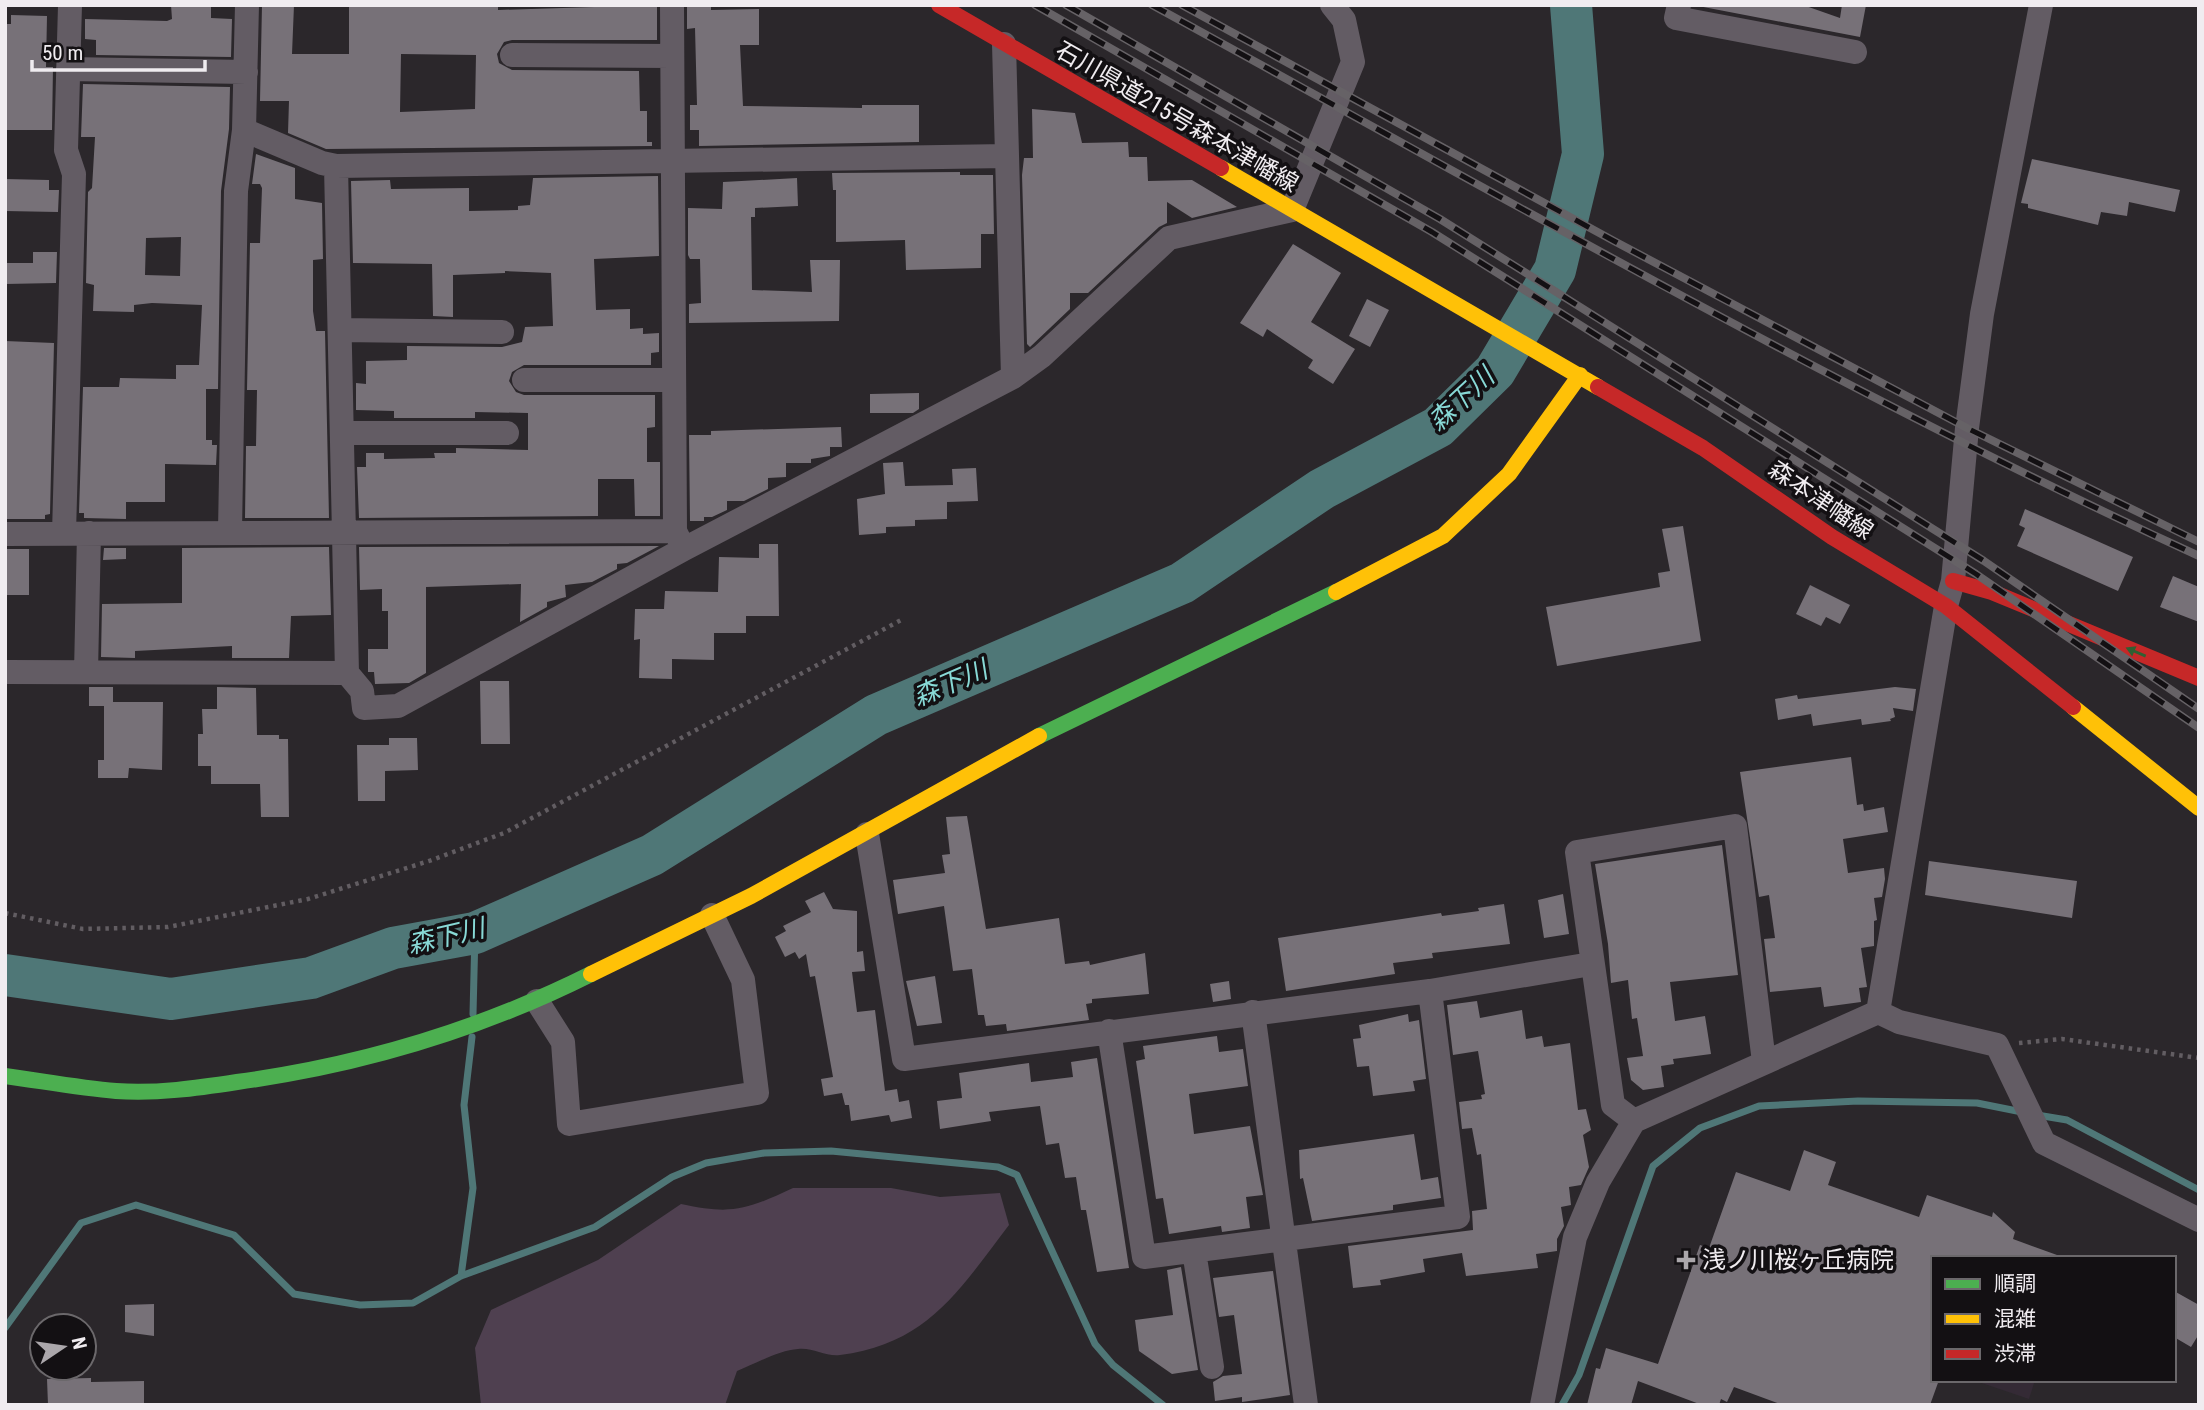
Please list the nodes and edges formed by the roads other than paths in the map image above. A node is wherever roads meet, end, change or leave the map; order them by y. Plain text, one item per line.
1 (70, 5) edge
2 (247, 5) edge
3 (672, 5) edge
4 (939, 5) edge
5 (1332, 5) edge
6 (1679, 5) edge
7 (2041, 5) edge
8 (1004, 44) junction
9 (1855, 52) dead end
10 (512, 55) dead end
11 (672, 56) junction
12 (68, 69) junction
13 (246, 72) junction
14 (244, 130) junction
15 (1007, 156) junction
16 (672, 162) junction
17 (336, 166) junction
18 (1292, 210) junction
19 (1393, 267) joint
20 (340, 330) junction
21 (502, 332) dead end
22 (1580, 375) junction
23 (1013, 377) junction
24 (524, 380) dead end
25 (674, 380) junction
26 (342, 433) junction
27 (506, 433) dead end
28 (230, 531) junction
29 (64, 533) junction
30 (89, 533) junction
31 (344, 533) junction
32 (5, 534) edge
33 (679, 540) junction
34 (1953, 582) junction
35 (1946, 606) junction
36 (5, 672) edge
37 (86, 672) junction
38 (347, 673) junction
39 (2199, 678) edge
40 (2199, 808) edge
41 (867, 834) junction
42 (712, 915) junction
43 (1591, 964) junction
44 (1430, 991) junction
45 (537, 1002) junction
46 (1253, 1012) junction
47 (1878, 1012) junction
48 (1109, 1031) junction
49 (1764, 1062) junction
50 (5, 1076) edge
51 (1634, 1121) junction
52 (2199, 1220) edge
53 (1284, 1239) junction
54 (1194, 1251) junction
55 (1212, 1367) dead end
56 (1306, 1405) edge
57 (1542, 1405) edge

1 - 12 street
2 - 13 street
3 - 11 street
4 - 8 street, 石川県道215号森本津幡線
5 - 18 street
6 - 9 street
7 - 34 street
8 - 15 street
8 - 18 street, 石川県道215号森本津幡線
10 - 11 street
11 - 16 street
12 - 13 street
12 - 29 street
13 - 14 street
14 - 17 street
14 - 28 street
15 - 16 street
15 - 23 street
16 - 17 street
16 - 25 street
17 - 20 street
18 - 19 street, 石川県道215号森本津幡線
18 - 23 street
19 - 22 street, 森本津幡線
20 - 21 street
20 - 26 street
22 - 35 street, 森本津幡線
22 - 41 street
23 - 33 street
24 - 25 street
25 - 33 street
26 - 27 street
26 - 31 street
28 - 30 street
28 - 31 street
29 - 30 street
29 - 32 street
30 - 37 street
31 - 33 street
31 - 38 street
33 - 38 street
34 - 35 street
39 -> 34 street
35 - 40 street, 森本津幡線
35 - 47 street
36 - 37 street
37 - 38 street
41 - 42 street
41 - 48 street
42 - 45 street
42 - 45 street
43 - 44 street
43 - 49 street
43 - 51 street
44 - 46 street
44 - 53 street
45 - 50 street
46 - 48 street
46 - 53 street
47 - 49 street
47 - 52 street
48 - 54 street
49 - 51 street
51 - 57 street
53 - 54 street
53 - 56 street
54 - 55 street

